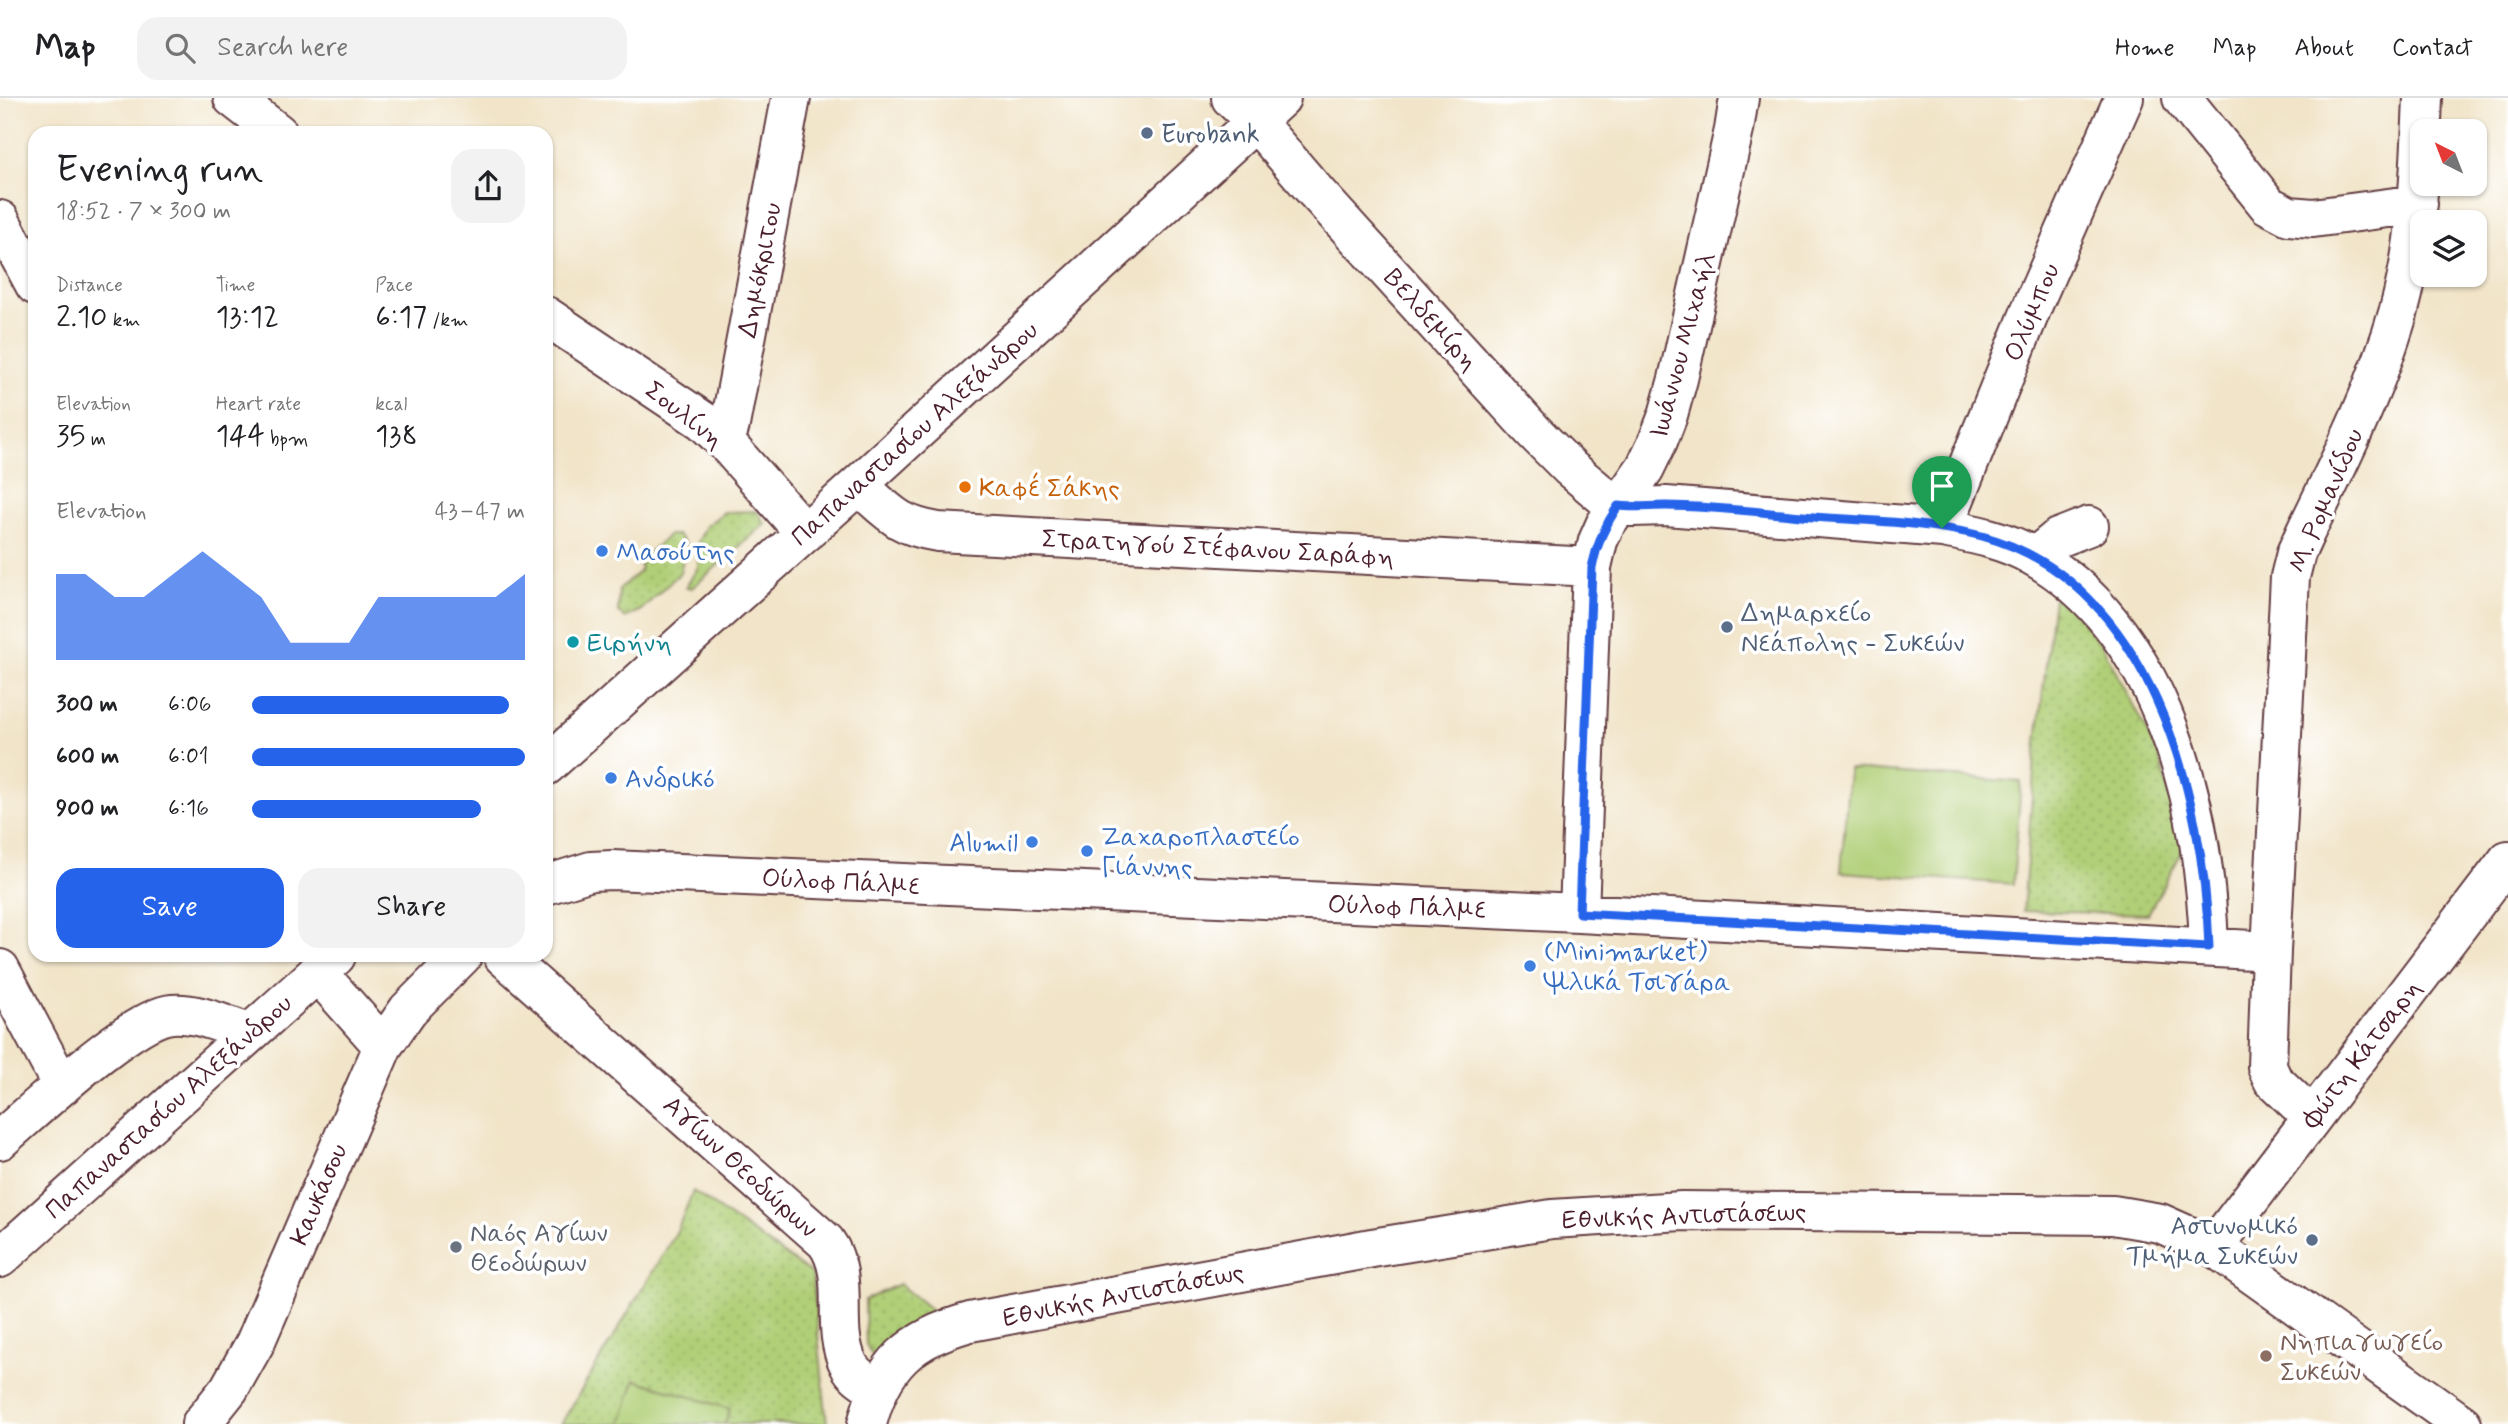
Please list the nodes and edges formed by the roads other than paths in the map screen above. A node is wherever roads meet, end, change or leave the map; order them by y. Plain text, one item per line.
1 (233, 98) edge
2 (791, 98) edge
3 (1739, 98) edge
4 (2124, 98) edge
5 (2182, 98) edge
6 (2423, 98) edge
7 (1256, 106) edge
8 (269, 126) edge
9 (2418, 204) junction
10 (0, 220) edge
11 (28, 272) edge
12 (553, 321) edge
13 (725, 442) junction
14 (858, 485) junction
15 (1618, 506) junction
16 (2089, 526) dead end
17 (1942, 528) junction
18 (805, 533) junction
19 (2035, 557) junction
20 (1592, 567) junction
21 (553, 760) edge
22 (2508, 860) edge
23 (553, 883) edge
24 (1579, 913) junction
25 (2209, 947) junction
26 (2271, 951) junction
27 (456, 962) edge
28 (510, 962) edge
29 (326, 964) edge
30 (0, 969) edge
31 (249, 1033) junction
32 (383, 1046) junction
33 (62, 1086) junction
34 (2312, 1116) junction
35 (0, 1140) edge
36 (2214, 1247) junction
37 (0, 1258) edge
38 (873, 1407) edge
39 (201, 1424) edge
40 (2462, 1424) edge

1 - 8 street
2 - 13 street, Δημόκριτου
3 - 15 street, Ιωάννου Μιχαήλ
4 - 17 street, Ολύμπου
5 - 9 street
6 - 9 street, Μ. Ρομανίδου
7 - 14 street, Παπαναστασίου Αλεξάνδρου
7 - 15 street, Βελδεμίρη
9 - 26 street, Μ. Ρομανίδου
10 - 11 street
12 - 13 street, Σουλίνη
13 - 18 street, Σουλίνη
14 - 18 street, Παπαναστασίου Αλεξάνδρου
14 - 20 street, Στρατηγού Στέφανου Σαράφη
15 - 17 street
15 - 20 street, Ιωάννου Μιχαήλ
16 - 19 street
17 - 19 street
18 - 21 street, Παπαναστασίου Αλεξάνδρου
19 - 25 street
20 - 24 street, Ιωάννου Μιχαήλ
22 - 34 street, Φώτη Κάτσαρη
23 - 24 street, Ούλοφ Πάλμε
24 - 25 street, Ούλοφ Πάλμε
25 - 26 street, Ούλοφ Πάλμε
26 - 34 street, Μ. Ρομανίδου
27 - 32 street
28 - 38 street, Αγίων Θεοδώρων
29 - 31 street, Παπαναστασίου Αλεξάνδρου
29 - 32 street
30 - 33 street
31 - 33 street
31 - 37 street, Παπαναστασίου Αλεξάνδρου
32 - 39 street, Καυκάσου
33 - 35 street
34 - 36 street, Φώτη Κάτσαρη
36 - 38 street, Εθνικής Αντιστάσεως
36 - 40 street, Εθνικής Αντιστάσεως

